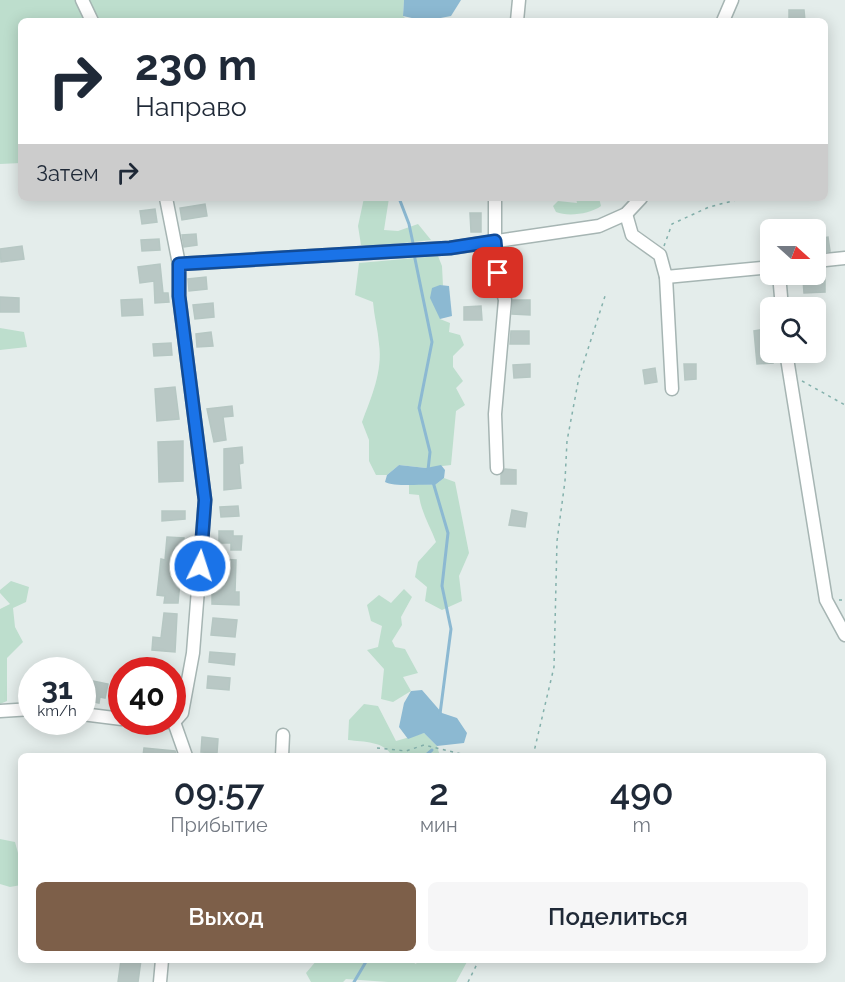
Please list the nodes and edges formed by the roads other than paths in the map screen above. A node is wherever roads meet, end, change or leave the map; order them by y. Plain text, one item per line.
1 (82, 0) edge
2 (519, 0) edge
3 (732, 0) edge
4 (91, 18) edge
5 (517, 18) edge
6 (724, 18) edge
7 (167, 201) edge
8 (495, 201) edge
9 (638, 201) edge
10 (626, 214) junction
11 (495, 241) junction
12 (845, 258) edge
13 (826, 260) edge
14 (179, 264) junction
15 (760, 268) edge
16 (666, 277) junction
17 (788, 363) edge
18 (672, 390) dead end
19 (497, 468) dead end
20 (845, 635) edge
21 (186, 691) edge
22 (18, 710) edge
23 (0, 711) edge
24 (179, 735) edge
25 (283, 735) dead end
26 (185, 753) edge
27 (282, 753) edge
28 (162, 963) edge
29 (160, 982) edge

1 - 4 street
2 - 5 street
3 - 6 street
7 - 14 street
8 - 11 street
9 - 10 street
10 - 11 street
10 - 16 street
11 - 14 street
11 - 19 street
12 - 13 street
14 - 21 street
15 - 16 street
16 - 18 street
17 - 20 street
22 - 23 street
24 - 26 street
25 - 27 street
28 - 29 street

